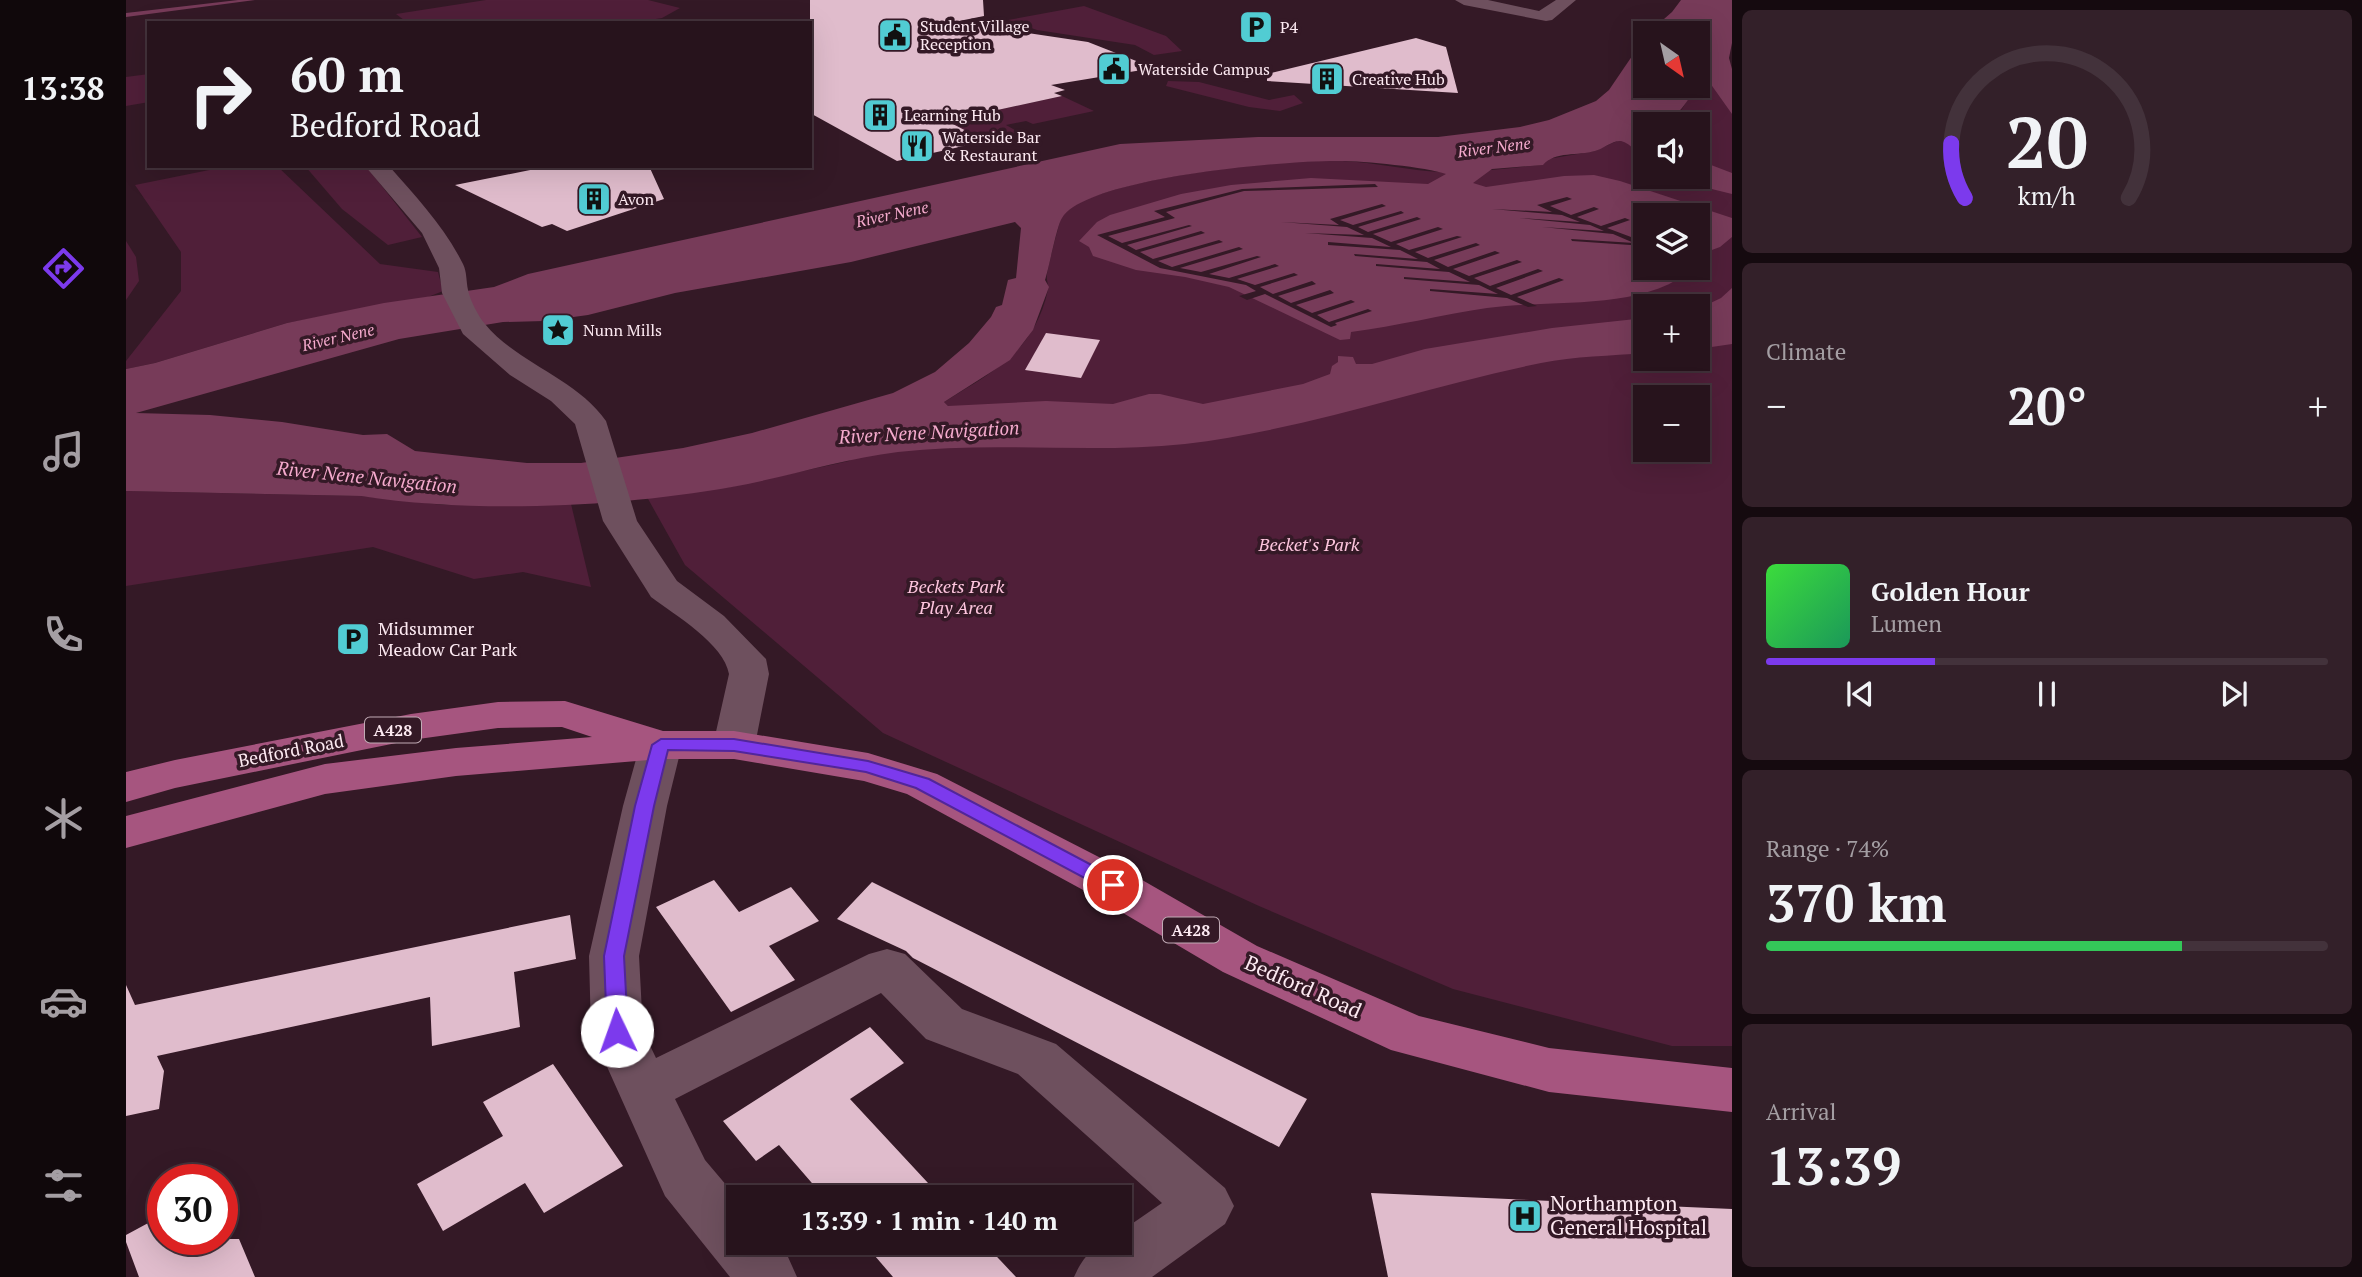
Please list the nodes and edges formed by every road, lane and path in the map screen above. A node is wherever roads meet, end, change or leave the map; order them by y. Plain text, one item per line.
1 (1518, 0) edge
2 (1459, 1) edge
3 (1563, 4) edge
4 (378, 168) edge
5 (661, 745) junction
6 (734, 745) junction
7 (126, 787) edge
8 (126, 832) edge
9 (644, 1089) junction
10 (1732, 1090) edge
11 (767, 1277) edge
12 (1104, 1277) edge

1 - 3 street
2 - 3 street
4 - 6 street
5 - 6 main road, Bedford Road / A428
5 - 7 main road, Bedford Road / A428
5 - 8 main road, Bedford Road / A428
5 - 9 street
6 - 10 main road, Bedford Road / A428
9 - 11 street
9 - 12 street

